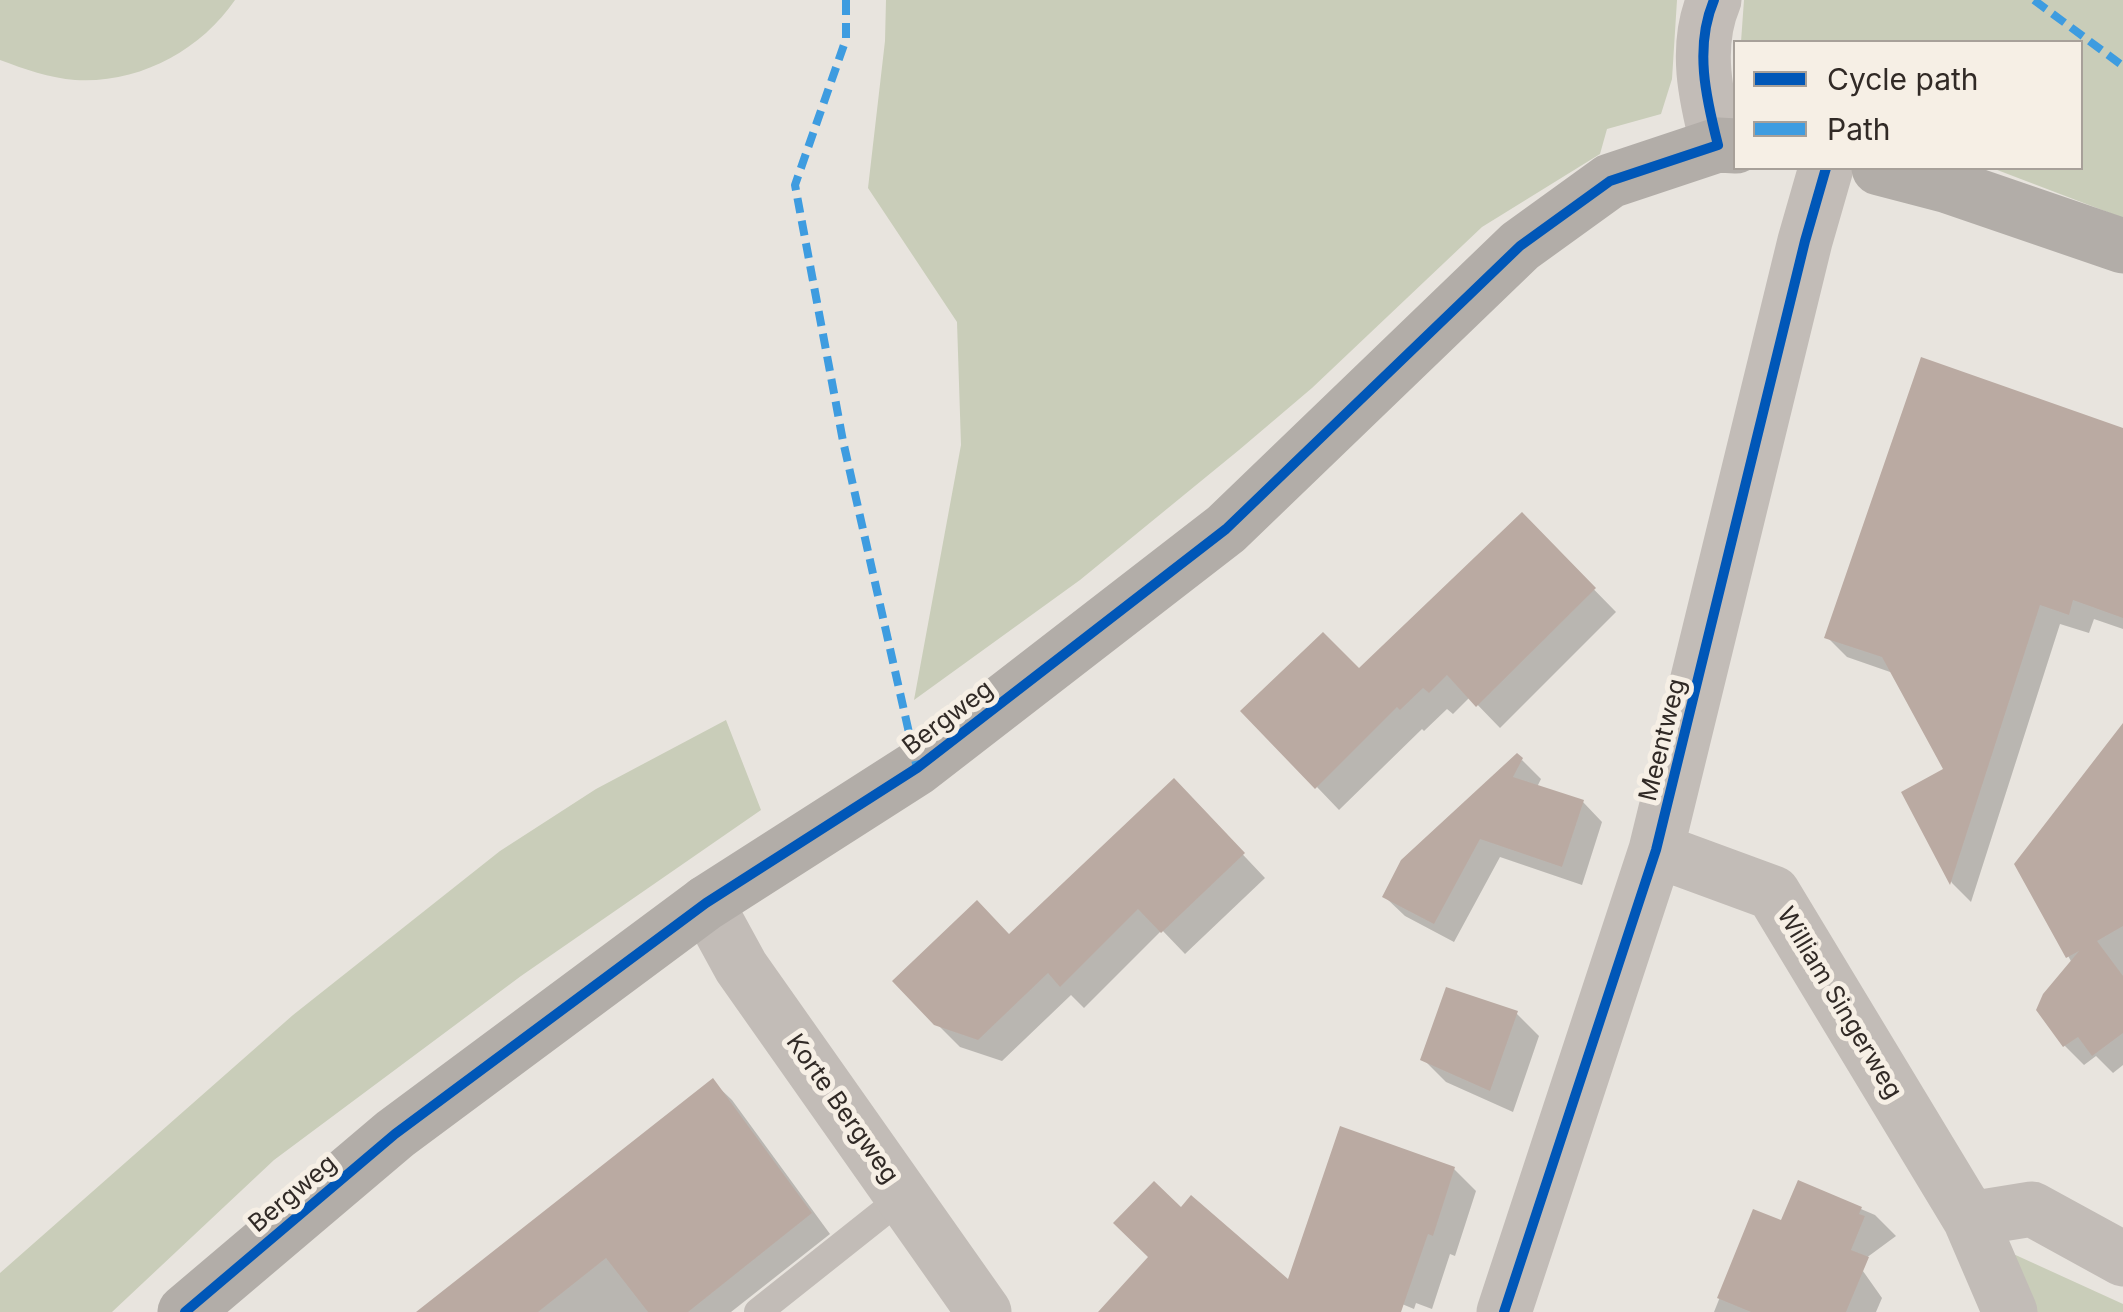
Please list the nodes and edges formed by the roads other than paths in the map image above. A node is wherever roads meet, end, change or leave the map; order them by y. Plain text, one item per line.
1 (1714, 0) edge
2 (1727, 145) edge
3 (1825, 170) edge
4 (1887, 170) edge
5 (2123, 246) edge
6 (1656, 850) junction
7 (706, 904) junction
8 (904, 1196) junction
9 (1970, 1219) junction
10 (2123, 1259) edge
11 (185, 1312) edge
12 (758, 1312) edge
13 (984, 1312) edge
14 (1504, 1312) edge
15 (2010, 1312) edge

1 - 2 street
2 - 7 street, Bergweg
3 - 6 street, Meentweg
4 - 5 street
6 - 9 street, William Singerweg
6 - 14 street, Meentweg
7 - 8 street, Korte Bergweg
7 - 11 street, Bergweg
8 - 12 lane
8 - 13 street, Korte Bergweg
9 - 10 street
9 - 15 street, William Singerweg

